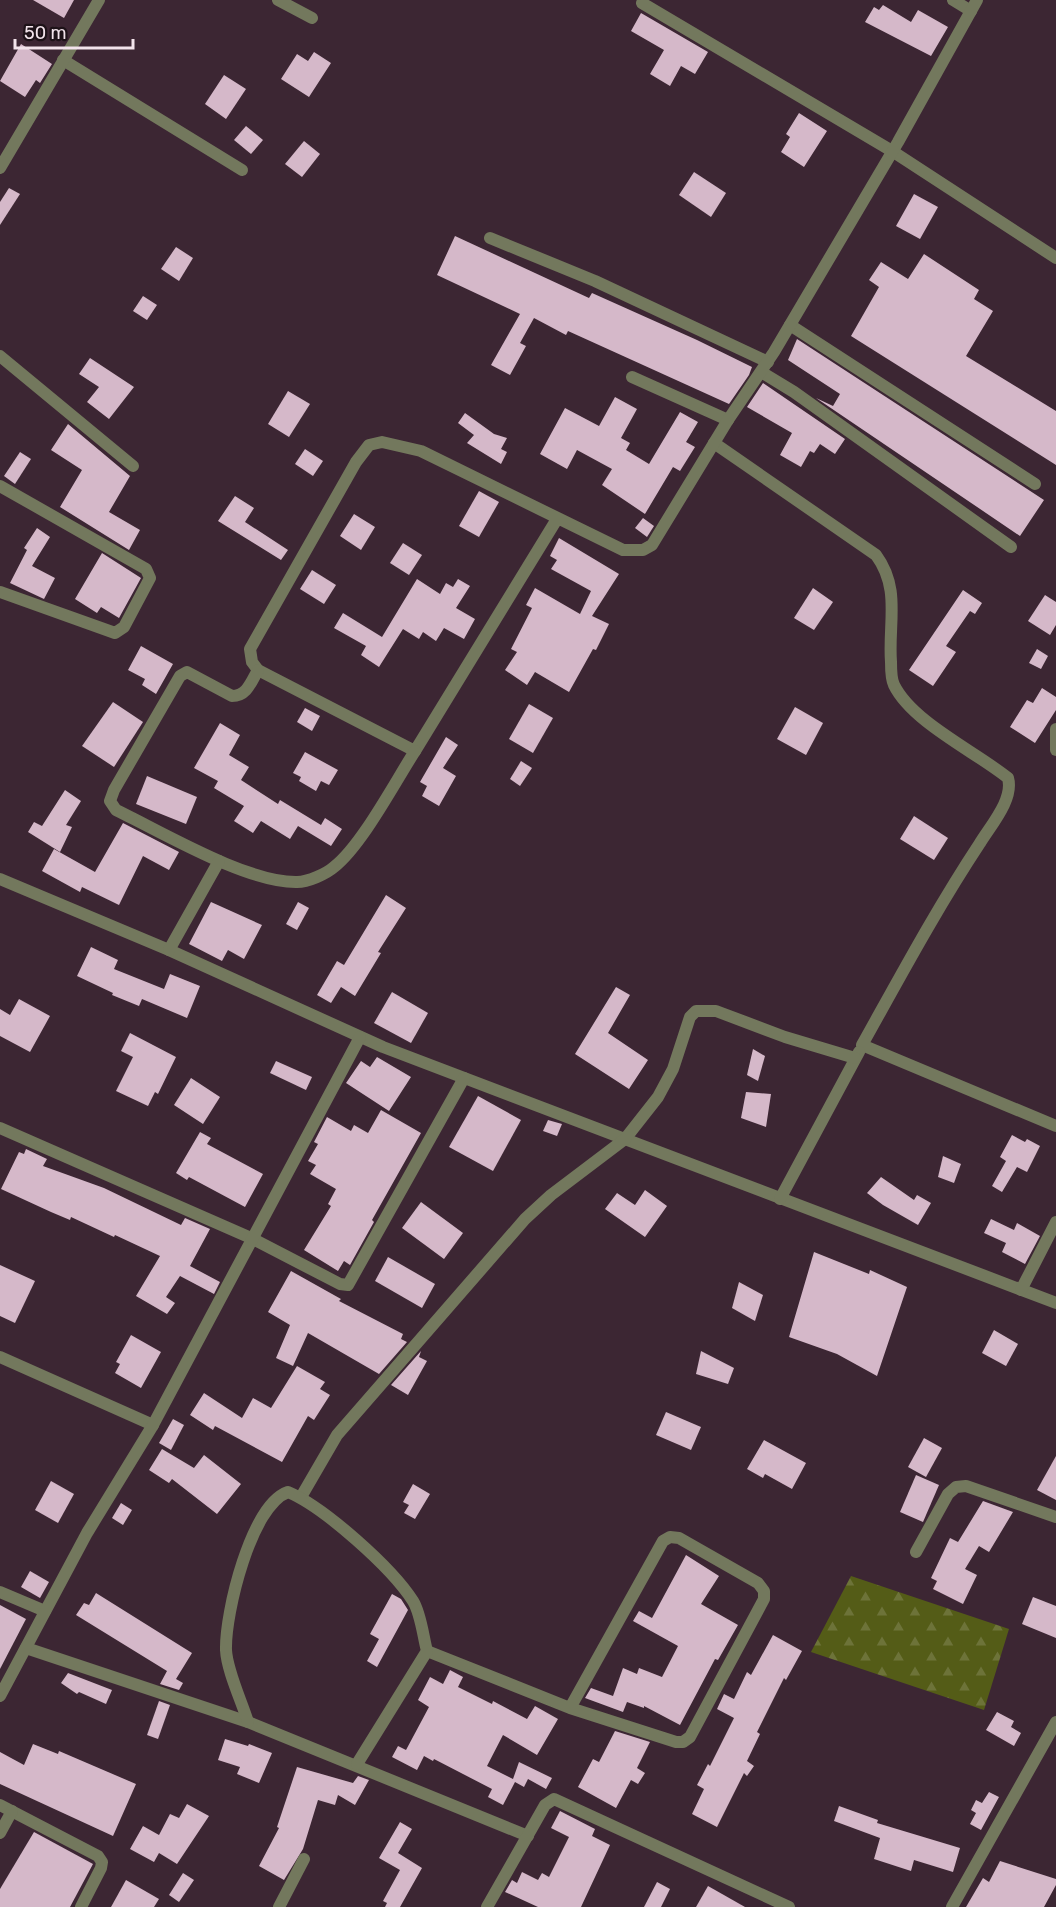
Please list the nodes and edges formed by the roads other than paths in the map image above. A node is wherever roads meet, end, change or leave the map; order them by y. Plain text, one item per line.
1 (99, 0) edge
2 (278, 0) edge
3 (953, 0) edge
4 (642, 3) dead end
5 (974, 5) edge
6 (312, 18) dead end
7 (63, 60) junction
8 (892, 151) junction
9 (0, 168) edge
10 (242, 170) dead end
11 (490, 238) dead end
12 (1056, 258) edge
13 (790, 325) junction
14 (0, 356) edge
15 (764, 367) junction
16 (632, 377) dead end
17 (728, 420) junction
18 (714, 443) junction
19 (133, 466) dead end
20 (1035, 484) dead end
21 (0, 486) edge
22 (557, 519) junction
23 (1011, 548) dead end
24 (0, 592) edge
25 (258, 670) junction
26 (1056, 729) edge
27 (1056, 750) edge
28 (416, 751) junction
29 (219, 861) junction
30 (0, 879) edge
31 (169, 950) junction
32 (360, 1037) junction
33 (862, 1045) junction
34 (855, 1058) junction
35 (464, 1078) junction
36 (1056, 1126) edge
37 (0, 1128) edge
38 (625, 1139) junction
39 (780, 1199) junction
40 (1056, 1222) edge
41 (251, 1238) junction
42 (1021, 1290) junction
43 (1056, 1303) edge
44 (0, 1357) edge
45 (153, 1425) junction
46 (301, 1497) junction
47 (1056, 1517) edge
48 (916, 1552) dead end
49 (0, 1592) edge
50 (45, 1611) junction
51 (26, 1648) junction
52 (426, 1651) junction
53 (0, 1696) edge
54 (570, 1708) junction
55 (248, 1722) junction
56 (1056, 1722) edge
57 (357, 1764) junction
58 (0, 1804) edge
59 (12, 1811) junction
60 (0, 1833) edge
61 (528, 1836) junction
62 (304, 1859) dead end
63 (81, 1907) edge
64 (279, 1907) edge
65 (487, 1907) edge
66 (789, 1907) edge
67 (952, 1907) edge

1 - 7 street
2 - 6 street
3 - 5 street
4 - 8 street
5 - 8 street
7 - 9 street
7 - 10 street
8 - 12 street
8 - 13 street
11 - 15 street
13 - 15 street
13 - 20 street
14 - 19 street
15 - 17 street
15 - 23 street
16 - 17 street
17 - 18 street
18 - 22 street
18 - 33 street
21 - 24 street
22 - 25 street
22 - 28 street
25 - 28 street
25 - 29 street
26 - 27 street
28 - 29 street
29 - 31 street
30 - 31 street
31 - 32 street
32 - 35 street
32 - 41 street
33 - 34 street
33 - 36 street
34 - 38 street
34 - 39 street
35 - 38 street
35 - 41 street
37 - 41 street
38 - 39 street
38 - 46 street
39 - 42 street
40 - 42 street
41 - 45 street
42 - 43 street
44 - 45 street
45 - 50 street
46 - 52 street
46 - 55 street
47 - 48 street
49 - 50 street
50 - 51 street
51 - 53 street
51 - 55 street
52 - 54 street
52 - 57 street
54 - 54 street
55 - 57 street
56 - 67 street
57 - 61 street
58 - 59 street
59 - 60 street
59 - 63 street
61 - 65 street
61 - 66 street
62 - 64 street

